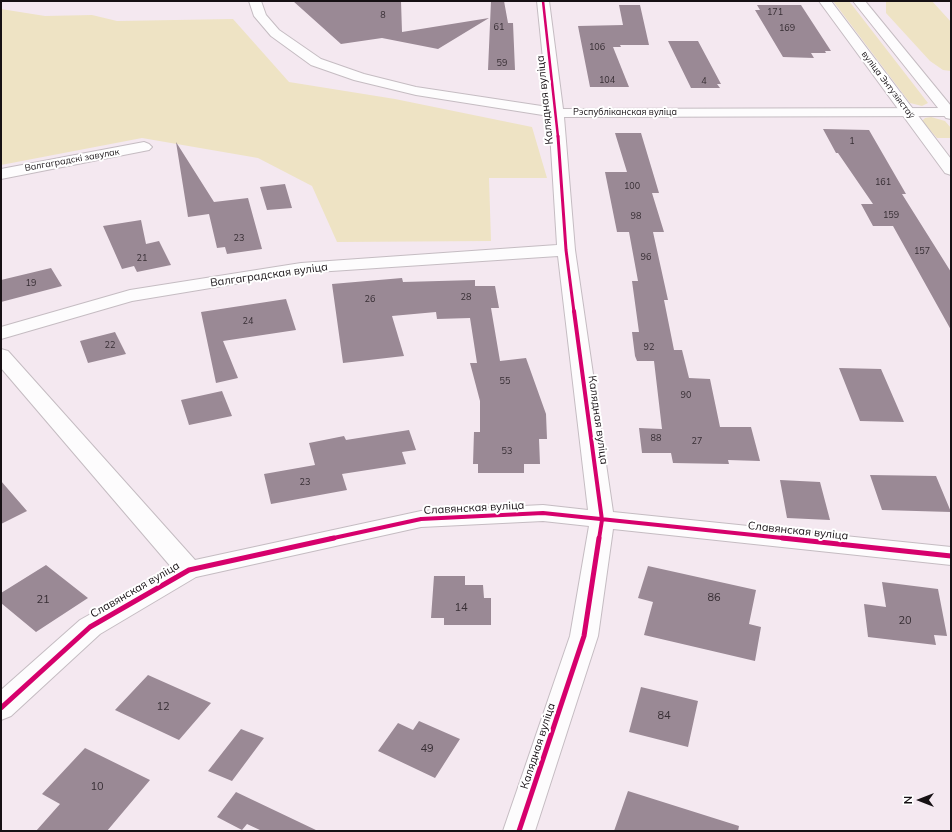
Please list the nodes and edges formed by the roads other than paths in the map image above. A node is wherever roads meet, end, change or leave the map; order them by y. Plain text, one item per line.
1 (255, 1) edge
2 (543, 1) edge
3 (825, 1) edge
4 (859, 1) edge
5 (908, 112) junction
6 (556, 113) junction
7 (950, 113) edge
8 (144, 147) dead end
9 (951, 170) edge
10 (1, 174) edge
11 (566, 250) junction
12 (1, 333) edge
13 (1, 355) edge
14 (602, 520) junction
15 (951, 556) edge
16 (188, 570) junction
17 (1, 708) edge
18 (519, 831) edge

1 - 6 street, Рэспубліканская вуліца
2 - 6 street, Калядная вуліца
3 - 5 street, вуліца Энтузіястаў
4 - 7 street
5 - 6 street, Рэспубліканская вуліца
5 - 7 street, Рэспубліканская вуліца
5 - 9 street, вуліца Энтузіястаў
6 - 11 street, Калядная вуліца
8 - 10 street, Валгаградскі завулак
11 - 12 street, Валгаградская вуліца
11 - 14 street, Калядная вуліца
13 - 16 street
14 - 15 street, Славянская вуліца
14 - 16 street, Славянская вуліца
14 - 18 street, Калядная вуліца
16 - 17 street, Славянская вуліца

